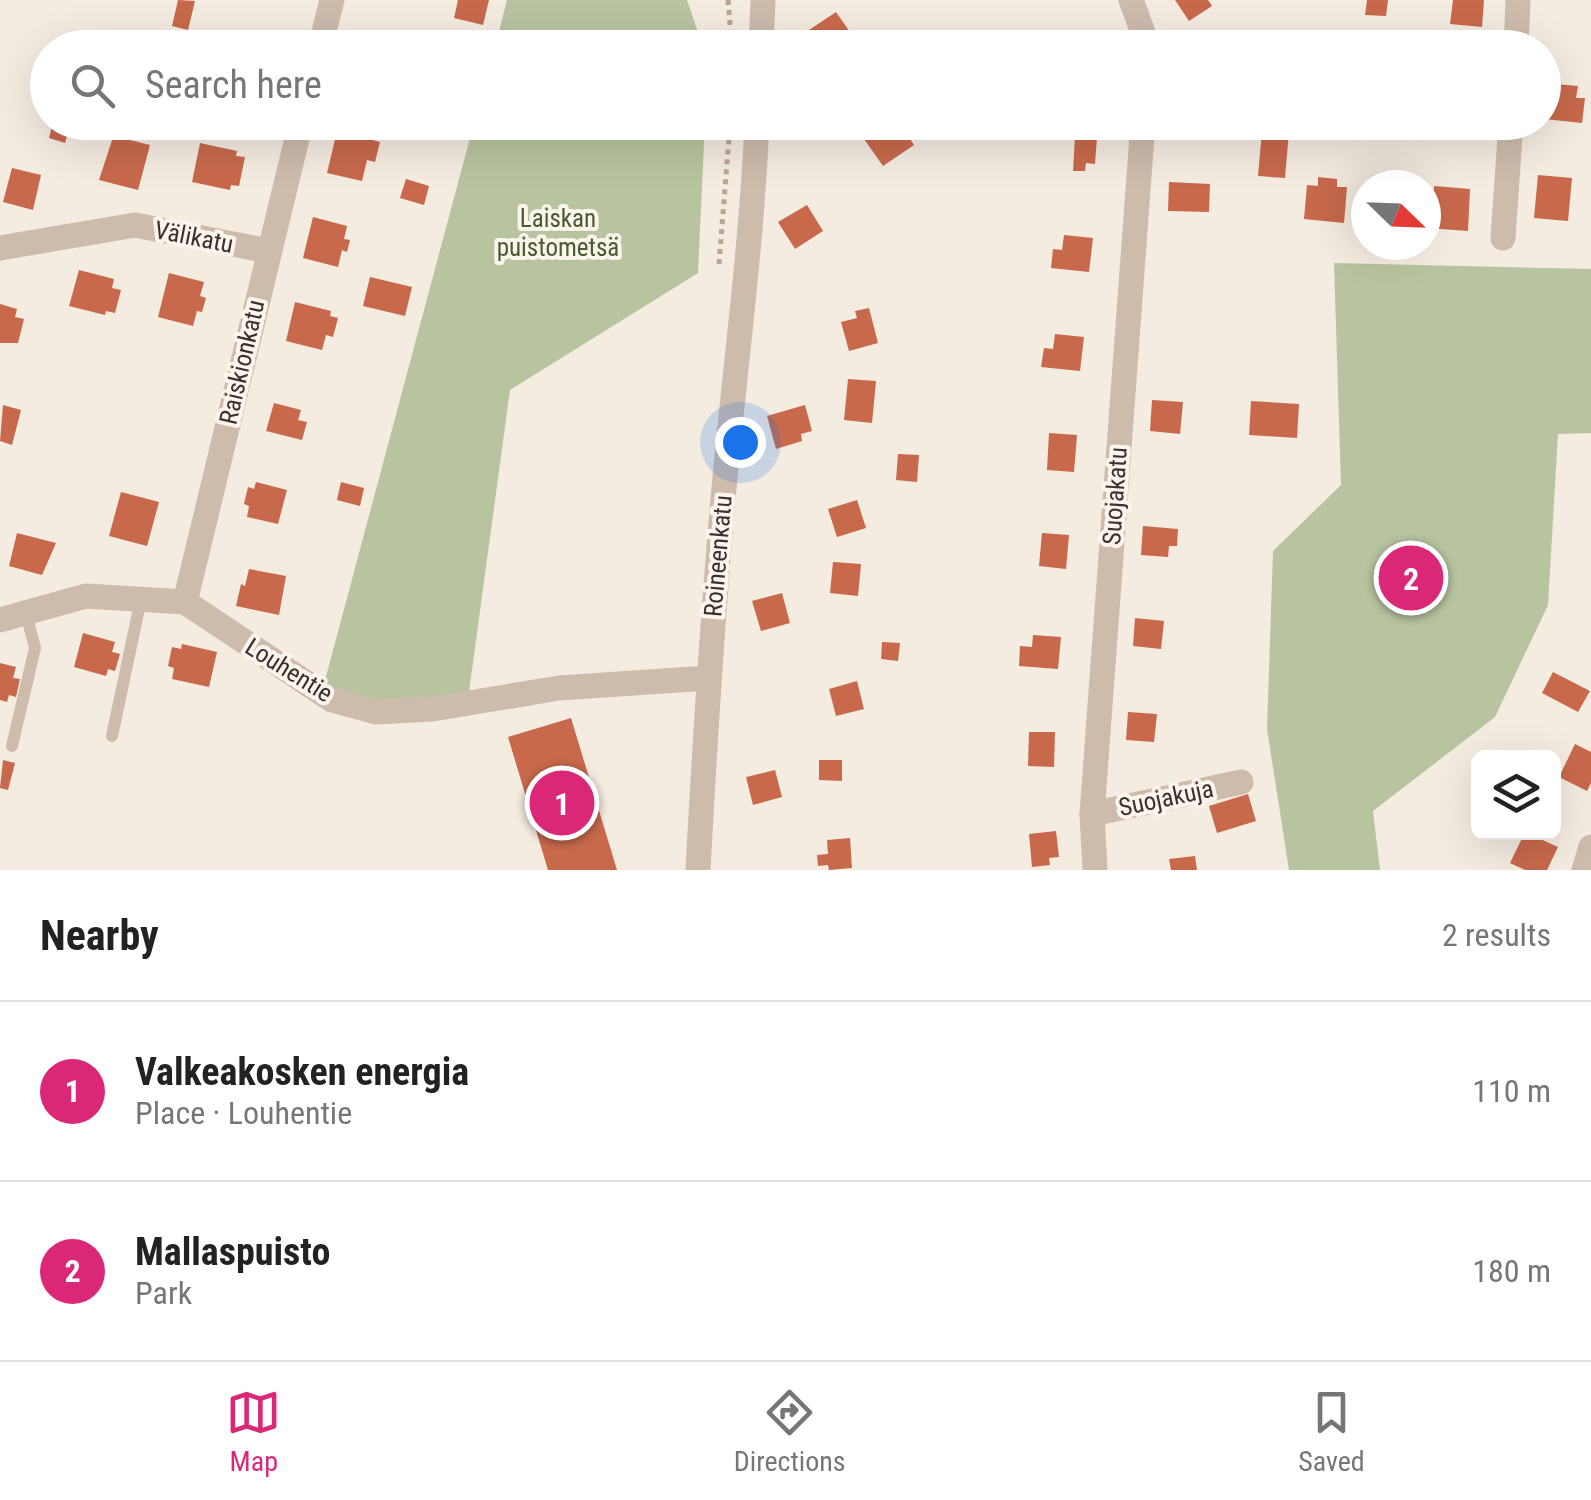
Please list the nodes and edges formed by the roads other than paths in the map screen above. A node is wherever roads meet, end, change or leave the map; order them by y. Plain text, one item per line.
1 (332, 0) edge
2 (763, 0) edge
3 (1131, 0) edge
4 (1518, 0) edge
5 (324, 30) edge
6 (762, 30) edge
7 (1142, 30) edge
8 (1517, 30) edge
9 (297, 140) edge
10 (756, 140) edge
11 (1142, 140) edge
12 (1510, 140) edge
13 (1503, 238) dead end
14 (0, 248) edge
15 (269, 251) junction
16 (142, 599) junction
17 (185, 602) junction
18 (26, 612) junction
19 (0, 620) edge
20 (708, 678) junction
21 (112, 736) dead end
22 (12, 746) dead end
23 (1240, 782) dead end
24 (1092, 814) junction
25 (1591, 848) edge
26 (698, 870) edge
27 (1095, 870) edge
28 (1584, 870) edge

1 - 5 street
2 - 6 street
3 - 7 street
4 - 8 street
9 - 15 street, Raiskionkatu
10 - 20 street, Roineenkatu
11 - 24 street, Suojakatu
12 - 13 street
14 - 15 street, Välikatu
15 - 17 street, Raiskionkatu
16 - 17 street, Louhentie
16 - 18 street, Louhentie
16 - 21 lane
17 - 20 street, Louhentie
18 - 19 street, Louhentie
18 - 22 lane
20 - 26 street, Roineenkatu
23 - 24 street, Suojakuja
24 - 27 street, Suojakatu
25 - 28 street

